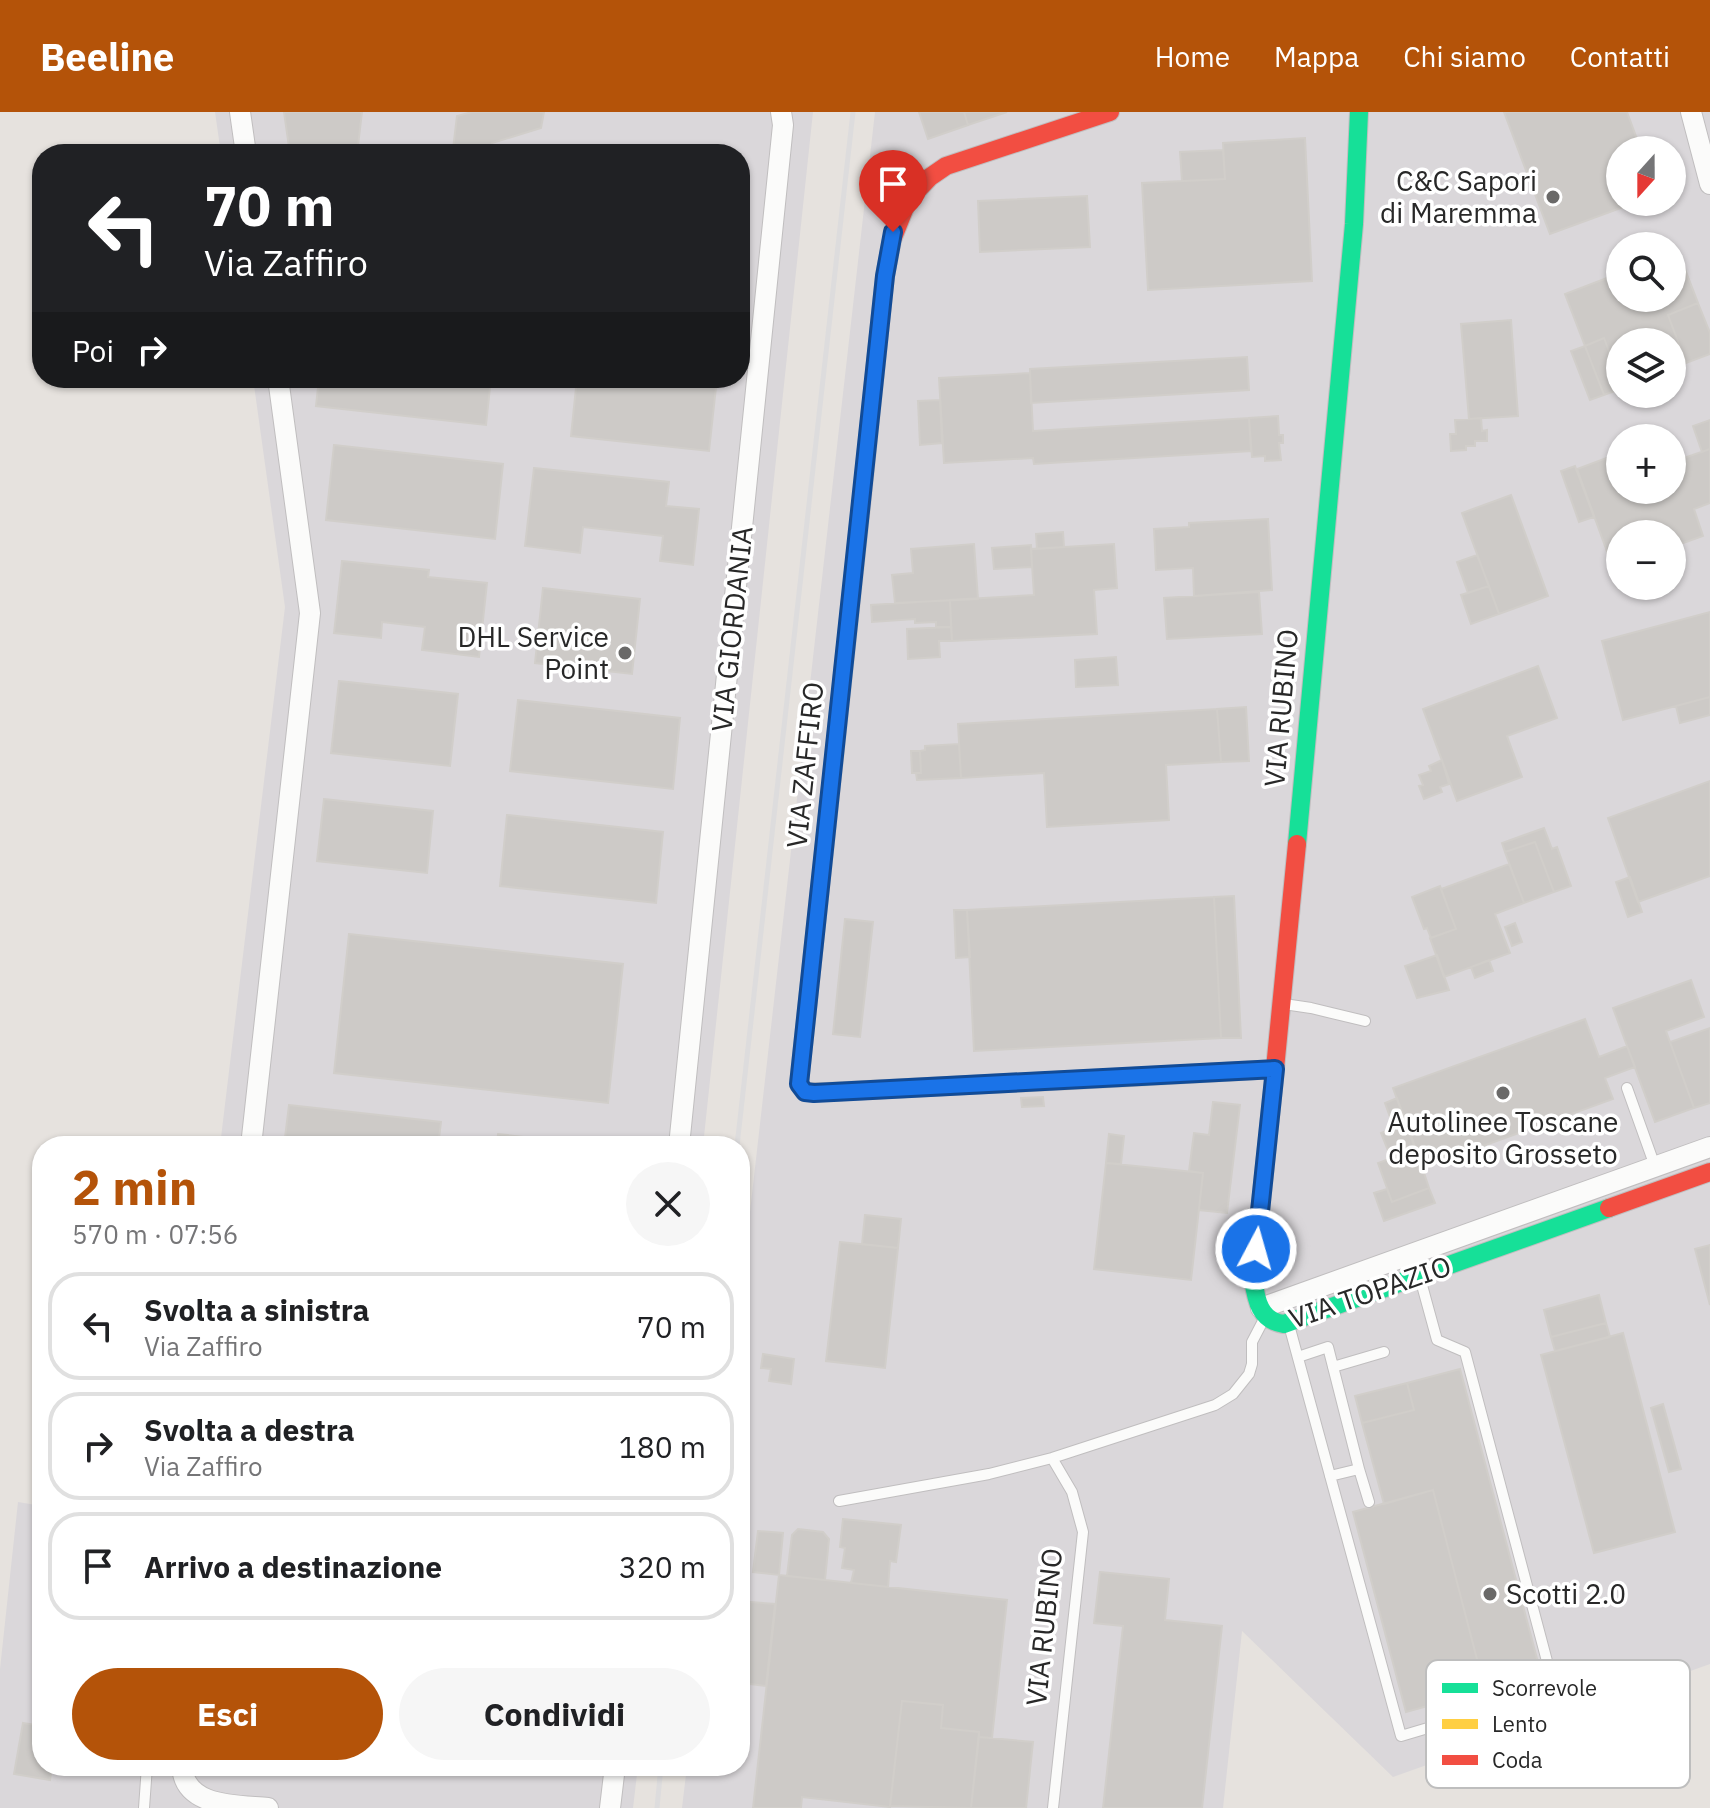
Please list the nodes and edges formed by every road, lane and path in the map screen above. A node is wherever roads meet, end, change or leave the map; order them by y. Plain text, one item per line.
1 (240, 112) edge
2 (781, 112) edge
3 (1110, 112) edge
4 (1359, 112) edge
5 (1691, 112) edge
6 (245, 144) edge
7 (1710, 184) edge
8 (279, 388) edge
9 (1282, 1004) junction
10 (1365, 1021) dead end
11 (1275, 1069) junction
12 (1627, 1088) dead end
13 (252, 1136) edge
14 (680, 1136) edge
15 (1710, 1147) edge
16 (1655, 1166) junction
17 (1710, 1172) edge
18 (1663, 1188) junction
19 (1419, 1276) junction
20 (1263, 1313) junction
21 (1288, 1323) junction
22 (1384, 1352) dead end
23 (1298, 1357) junction
24 (1333, 1367) junction
25 (1052, 1458) junction
26 (1359, 1469) junction
27 (1330, 1476) junction
28 (839, 1501) dead end
29 (1369, 1502) dead end
30 (1547, 1660) edge
31 (1426, 1729) edge
32 (146, 1776) edge
33 (184, 1776) edge
34 (614, 1776) edge
35 (144, 1808) edge
36 (268, 1808) edge
37 (610, 1808) edge
38 (1053, 1808) edge

1 - 6 street
2 - 14 street, VIA GIORDANIA
3 - 11 street, VIA ZAFFIRO
4 - 9 street, VIA RUBINO
5 - 7 street
8 - 13 street
9 - 10 lane
9 - 11 street, VIA RUBINO
11 - 20 street, VIA RUBINO
12 - 16 lane
15 - 16 street, VIA TOPAZIO
16 - 18 lane
16 - 20 street, VIA TOPAZIO
17 - 18 street, VIA TOPAZIO
18 - 19 street, VIA TOPAZIO
19 - 21 street, VIA TOPAZIO
19 - 30 lane
20 - 21 street, VIA TOPAZIO
20 - 25 lane, VIA RUBINO
21 - 23 lane
22 - 24 lane
23 - 24 lane
23 - 27 lane
24 - 26 lane
25 - 28 lane, VIA RUBINO
25 - 38 lane, VIA RUBINO
26 - 27 lane
26 - 29 lane
27 - 31 lane
32 - 35 lane
33 - 36 street
34 - 37 street

